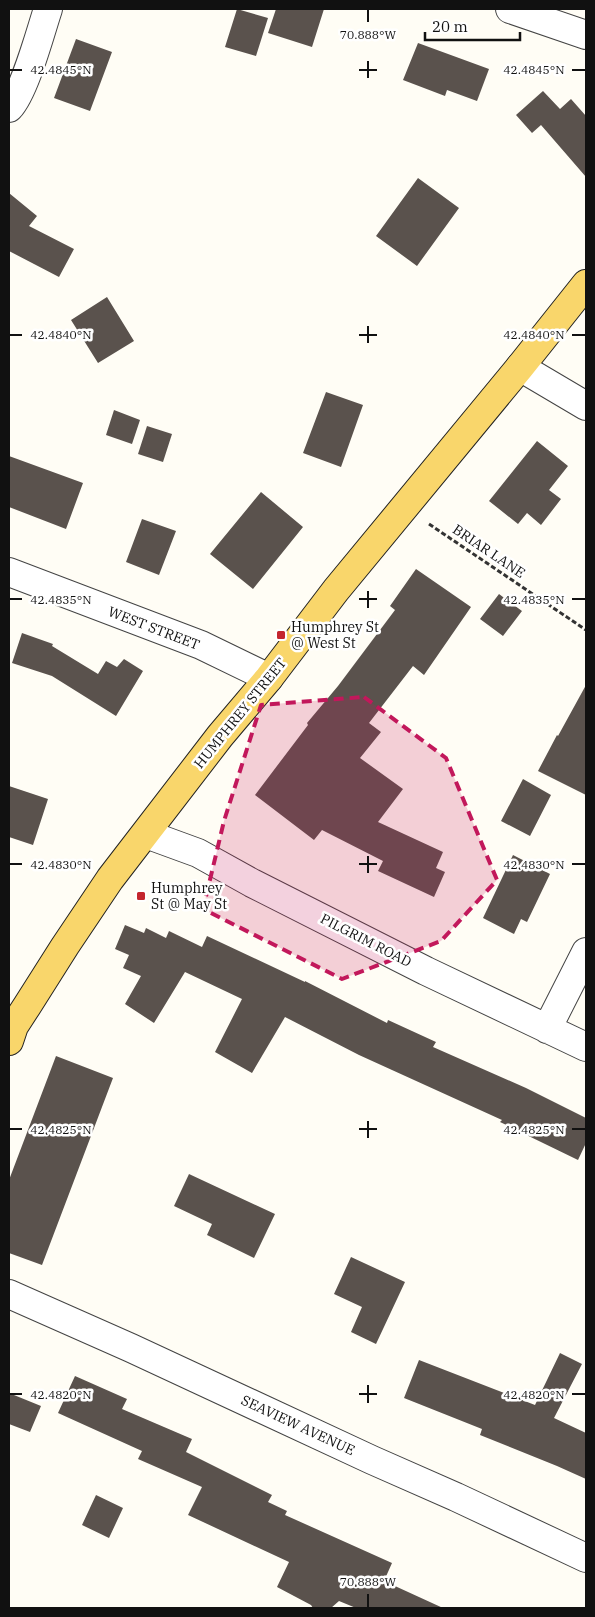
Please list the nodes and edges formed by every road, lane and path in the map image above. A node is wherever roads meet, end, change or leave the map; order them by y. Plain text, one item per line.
1 (48, 9) edge
2 (510, 9) edge
3 (586, 35) edge
4 (9, 108) edge
5 (586, 284) edge
6 (520, 367) junction
7 (586, 406) edge
8 (404, 508) junction
9 (9, 572) edge
10 (586, 630) edge
11 (269, 678) junction
12 (146, 834) junction
13 (586, 952) edge
14 (547, 1029) junction
15 (11, 1030) edge
16 (586, 1048) edge
17 (9, 1294) edge
18 (586, 1558) edge

1 - 4 street
2 - 3 street
5 - 6 main road, HUMPHREY STREET
6 - 7 street
6 - 8 main road, HUMPHREY STREET
8 - 10 path, BRIAR LANE
8 - 11 main road, HUMPHREY STREET
9 - 11 street, WEST STREET
11 - 12 main road, HUMPHREY STREET
12 - 14 street, PILGRIM ROAD
12 - 15 main road, HUMPHREY STREET
13 - 14 street
14 - 16 street, PILGRIM ROAD
17 - 18 street, SEAVIEW AVENUE

